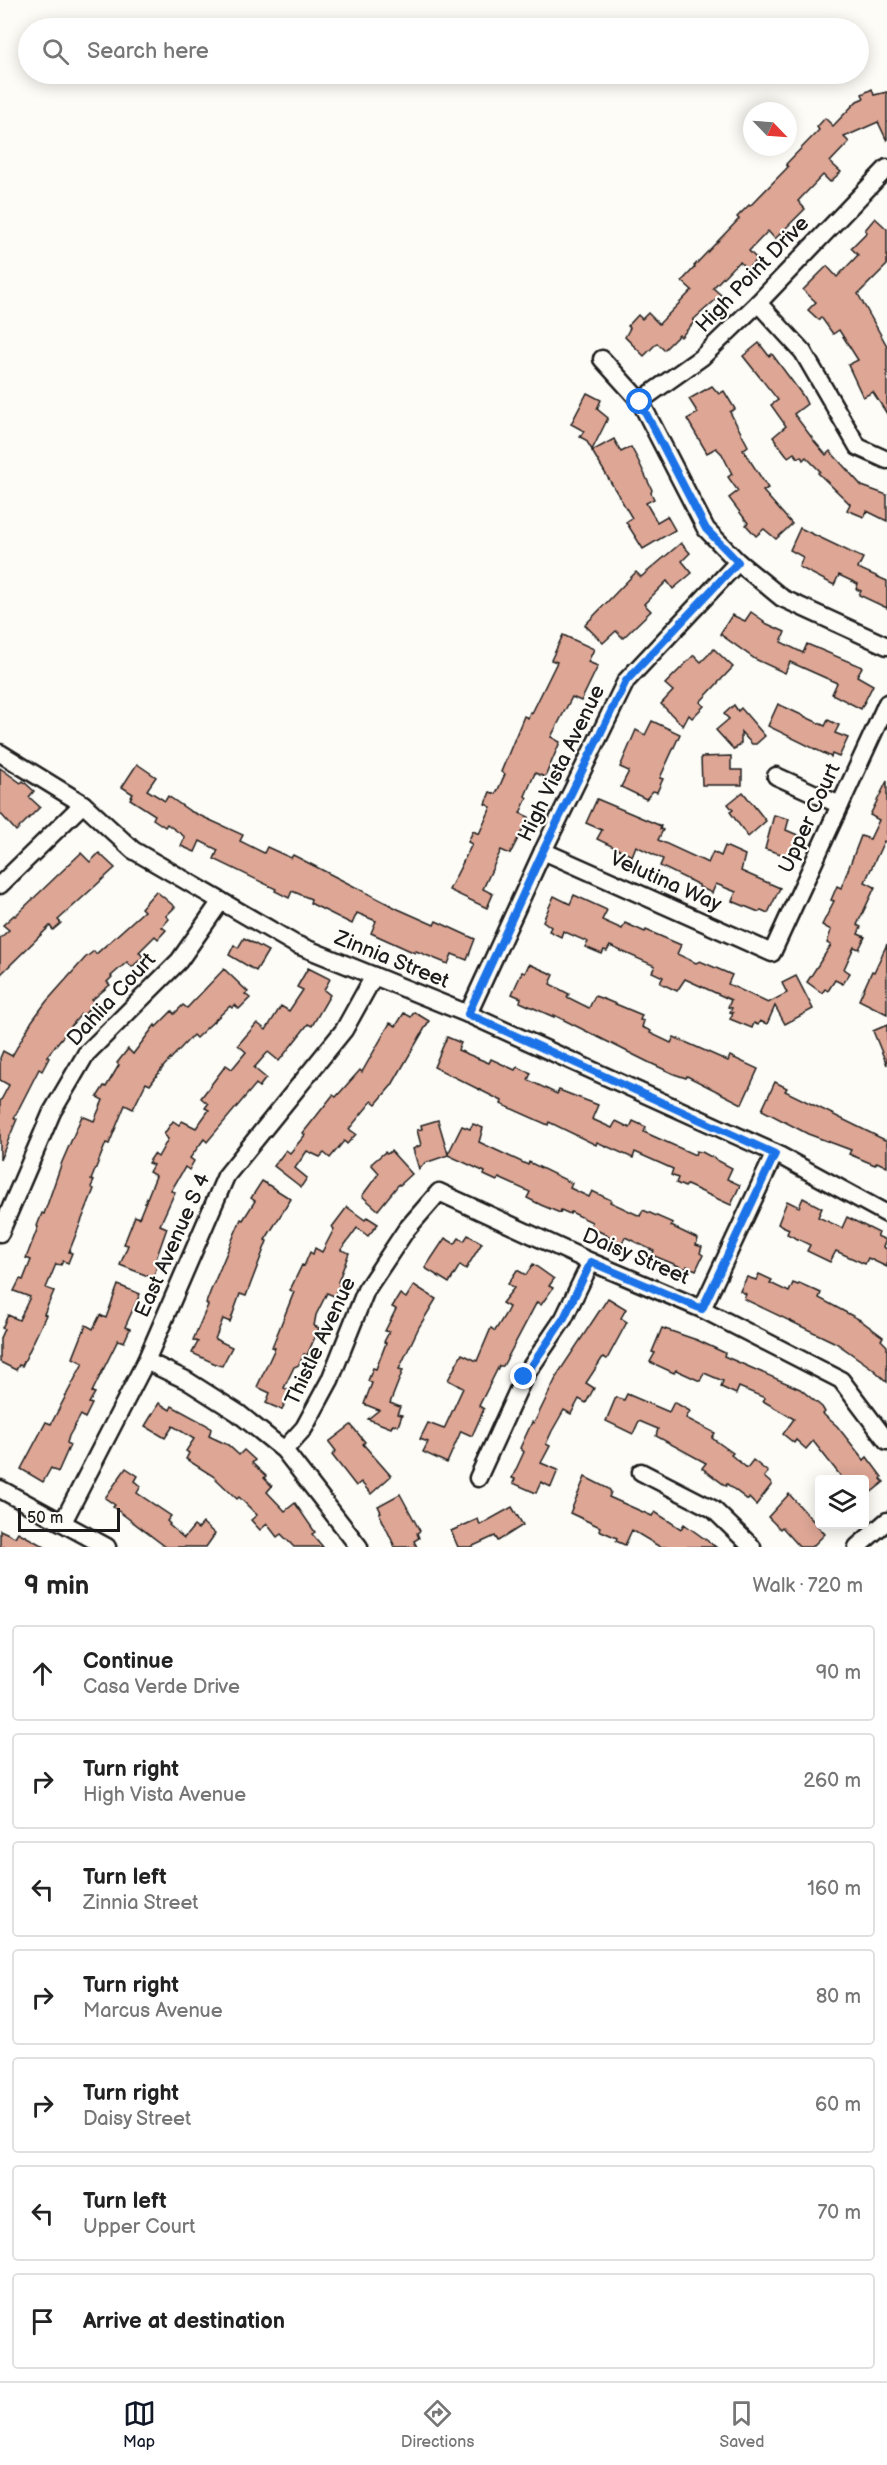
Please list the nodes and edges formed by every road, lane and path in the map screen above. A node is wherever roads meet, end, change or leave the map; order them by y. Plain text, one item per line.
1 (887, 168) edge
2 (758, 303) junction
3 (602, 360) dead end
4 (640, 402) junction
5 (887, 460) edge
6 (738, 562) junction
7 (887, 646) edge
8 (887, 702) edge
9 (0, 753) edge
10 (776, 776) dead end
11 (83, 804) junction
12 (840, 805) junction
13 (543, 851) junction
14 (0, 885) edge
15 (220, 901) junction
16 (772, 953) joint
17 (374, 976) junction
18 (468, 1014) junction
19 (775, 1154) junction
20 (439, 1192) joint
21 (887, 1214) edge
22 (0, 1233) edge
23 (591, 1262) junction
24 (702, 1309) junction
25 (146, 1361) junction
26 (887, 1441) edge
27 (284, 1450) junction
28 (641, 1472) dead end
29 (478, 1478) dead end
30 (0, 1489) edge
31 (887, 1521) edge
32 (63, 1522) junction
33 (107, 1547) edge
34 (359, 1547) edge
35 (752, 1547) edge
36 (857, 1547) edge

1 - 2 street, High Point Drive
2 - 4 street, High Point Drive
2 - 5 street
3 - 4 street
4 - 6 street
6 - 7 street
6 - 13 street, High Vista Avenue
8 - 12 street, Upper Court
9 - 11 street, Zinnia Street
10 - 12 street
11 - 14 street
11 - 15 street, Zinnia Street
12 - 16 street, Upper Court
13 - 16 street, Velutina Way
13 - 18 street, High Vista Avenue
15 - 17 street, Zinnia Street
15 - 22 street, Dahlia Court
17 - 18 street, Zinnia Street
17 - 25 street, East Avenue S 4
18 - 19 street, Zinnia Street
19 - 21 street, Zinnia Street
19 - 24 street
20 - 23 street, Daisy Street
20 - 27 street, Thistle Avenue
23 - 24 street, Daisy Street
23 - 29 street
24 - 26 street, Daisy Street
25 - 27 street
25 - 32 street, East Avenue S 4
27 - 34 street
28 - 35 street
30 - 32 street
31 - 36 street
32 - 33 street

